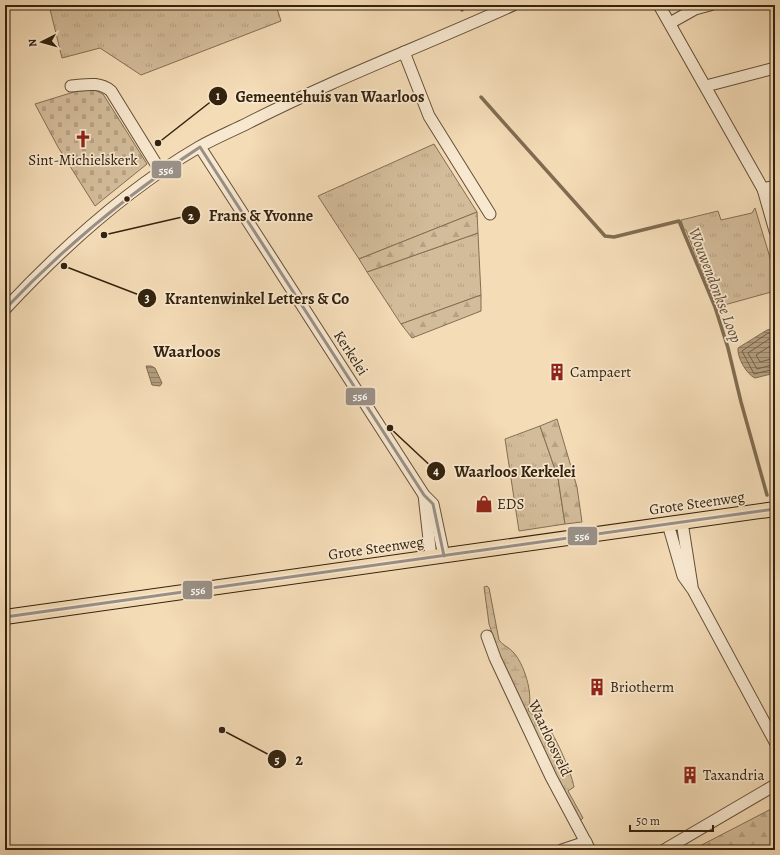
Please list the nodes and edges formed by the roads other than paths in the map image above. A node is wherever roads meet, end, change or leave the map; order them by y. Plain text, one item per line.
1 (513, 5) edge
2 (659, 5) edge
3 (710, 5) edge
4 (670, 23) junction
5 (404, 52) junction
6 (775, 68) edge
7 (71, 86) dead end
8 (706, 86) junction
9 (200, 147) junction
10 (160, 172) junction
11 (775, 186) edge
12 (763, 189) junction
13 (490, 214) dead end
14 (775, 231) edge
15 (5, 309) edge
16 (775, 509) edge
17 (682, 522) junction
18 (668, 524) junction
19 (438, 557) junction
20 (693, 590) junction
21 (5, 617) edge
22 (488, 636) dead end
23 (775, 742) edge
24 (775, 785) edge
25 (588, 846) edge
26 (562, 850) edge
27 (664, 850) edge

1 - 5 street
2 - 4 street
3 - 4 street
4 - 8 street
5 - 9 street
5 - 13 street
6 - 8 street
7 - 10 street
8 - 12 street
9 - 10 street
9 - 19 street, Kerkelei
10 - 15 street
11 - 12 street
12 - 14 street
16 - 17 main road, Grote Steenweg
17 - 18 main road, Grote Steenweg
17 - 20 street
18 - 19 main road, Grote Steenweg
18 - 20 street
19 - 21 main road, Grote Steenweg
20 - 23 street
22 - 25 street, Waarloosveld
24 - 27 street
25 - 26 street

